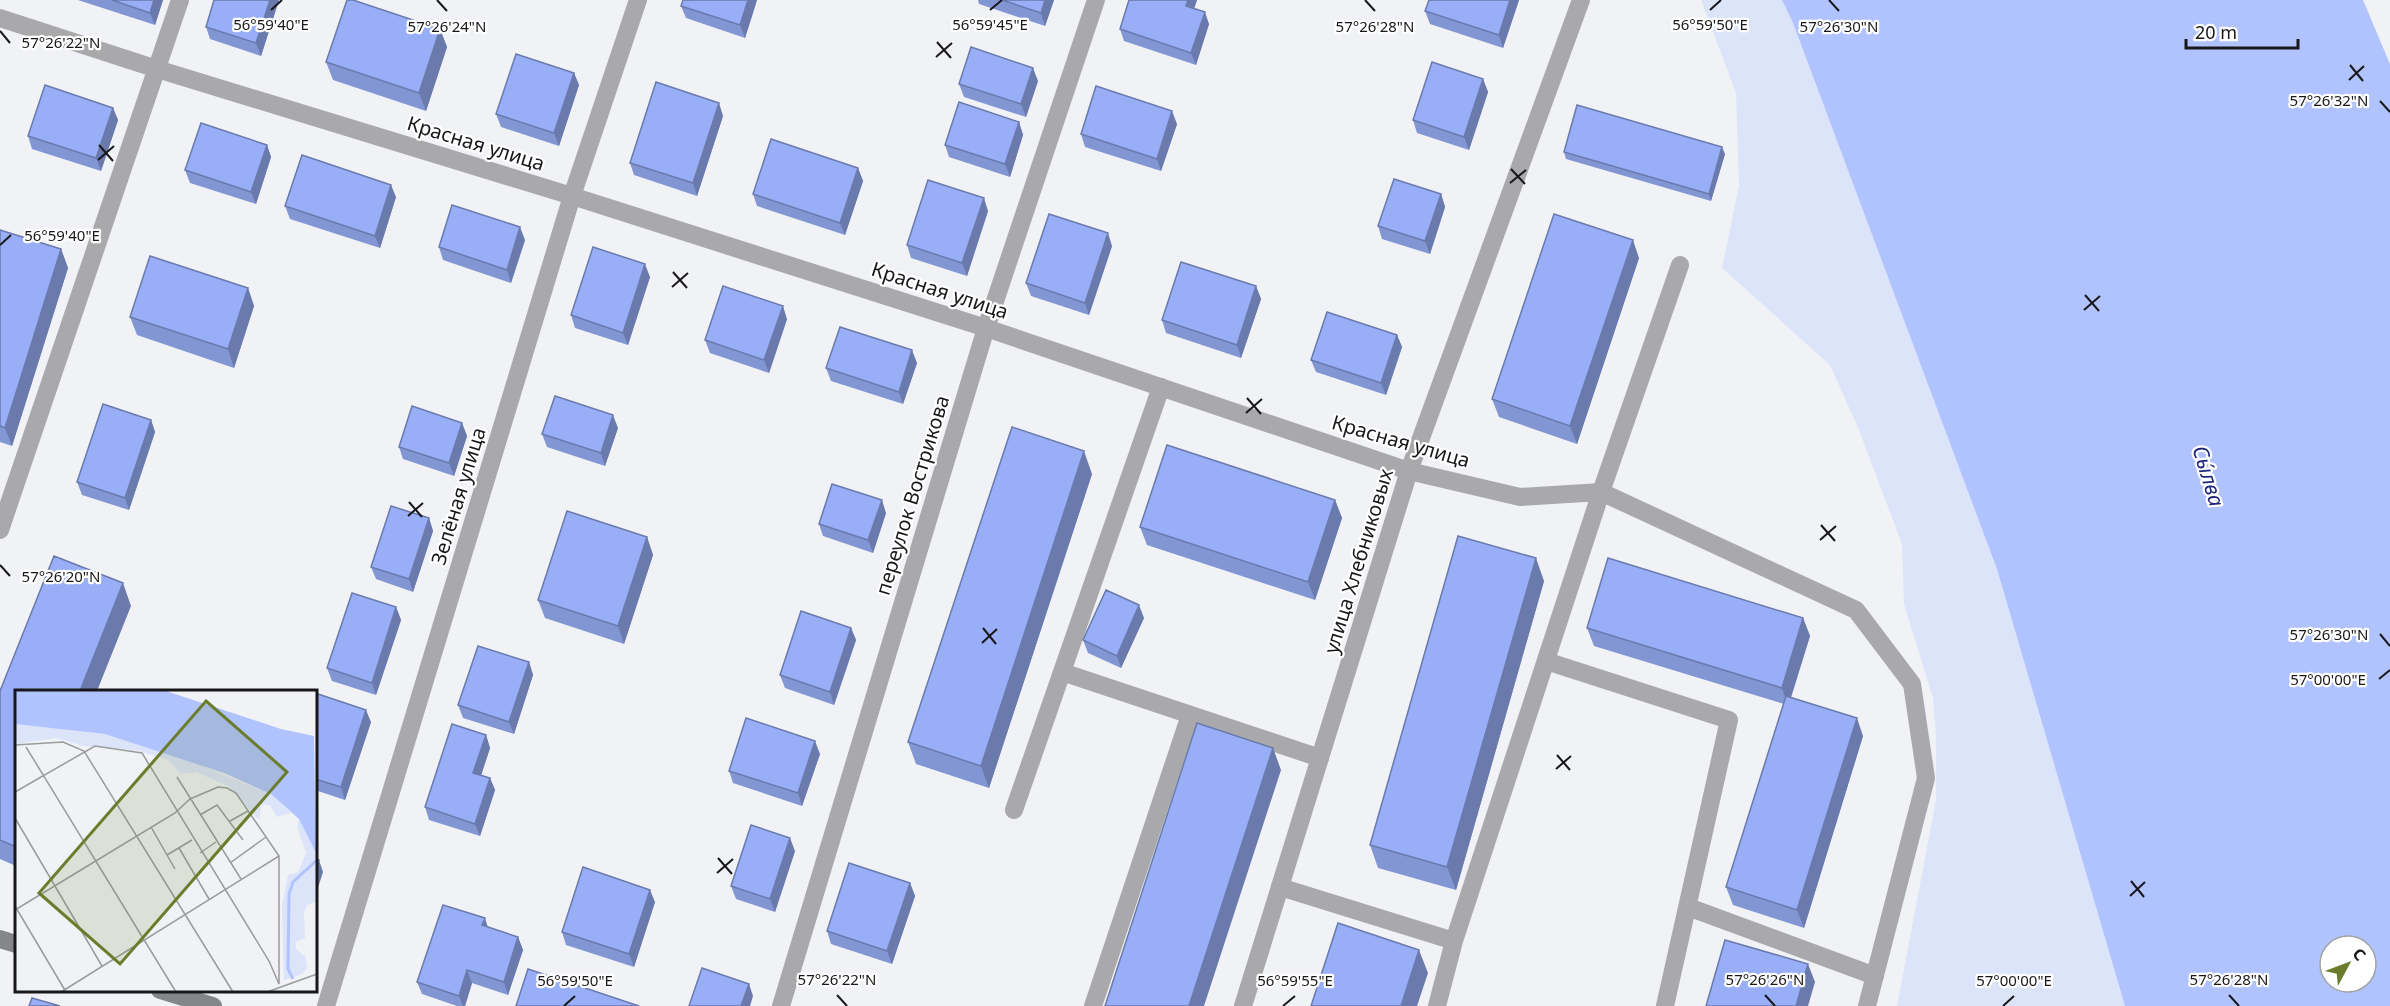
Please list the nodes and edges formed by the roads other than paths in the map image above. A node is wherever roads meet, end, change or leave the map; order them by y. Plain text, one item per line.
1 (180, 0) edge
2 (638, 0) edge
3 (1096, 0) edge
4 (1581, 0) edge
5 (0, 18) edge
6 (157, 69) junction
7 (572, 196) junction
8 (1680, 265) dead end
9 (986, 328) junction
10 (1161, 387) junction
11 (1409, 471) junction
12 (1601, 492) junction
13 (0, 530) edge
14 (1545, 661) junction
15 (1062, 672) junction
16 (1190, 715) junction
17 (1320, 758) junction
18 (1014, 810) dead end
19 (1280, 887) junction
20 (1688, 907) junction
21 (0, 939) edge
22 (1454, 941) junction
23 (15, 944) edge
24 (1875, 976) junction
25 (163, 991) edge
26 (213, 1006) edge
27 (326, 1006) edge
28 (781, 1006) edge
29 (1093, 1006) edge
30 (1243, 1006) edge
31 (1437, 1006) edge
32 (1665, 1006) edge
33 (1867, 1006) edge

1 - 6 street
2 - 7 street, Зелёная улица
3 - 9 street, переулок Вострикова
4 - 11 street, улица Хлебниковых
5 - 6 street, Красная улица
6 - 7 street, Красная улица
6 - 13 street
7 - 9 street, Красная улица
7 - 27 street, Зелёная улица
8 - 12 street
9 - 10 street, Красная улица
9 - 28 street, переулок Вострикова
10 - 11 street, Красная улица
10 - 15 street
11 - 12 street, Красная улица
11 - 17 street, улица Хлебниковых
12 - 14 street
12 - 24 street, Красная улица
14 - 20 street
14 - 22 street
15 - 16 street
15 - 18 street
16 - 17 street
16 - 29 street
17 - 19 street, улица Хлебниковых
19 - 22 street
19 - 30 street, улица Хлебниковых
20 - 24 street
20 - 32 street
21 - 23 street
22 - 31 street
24 - 33 street
25 - 26 street

